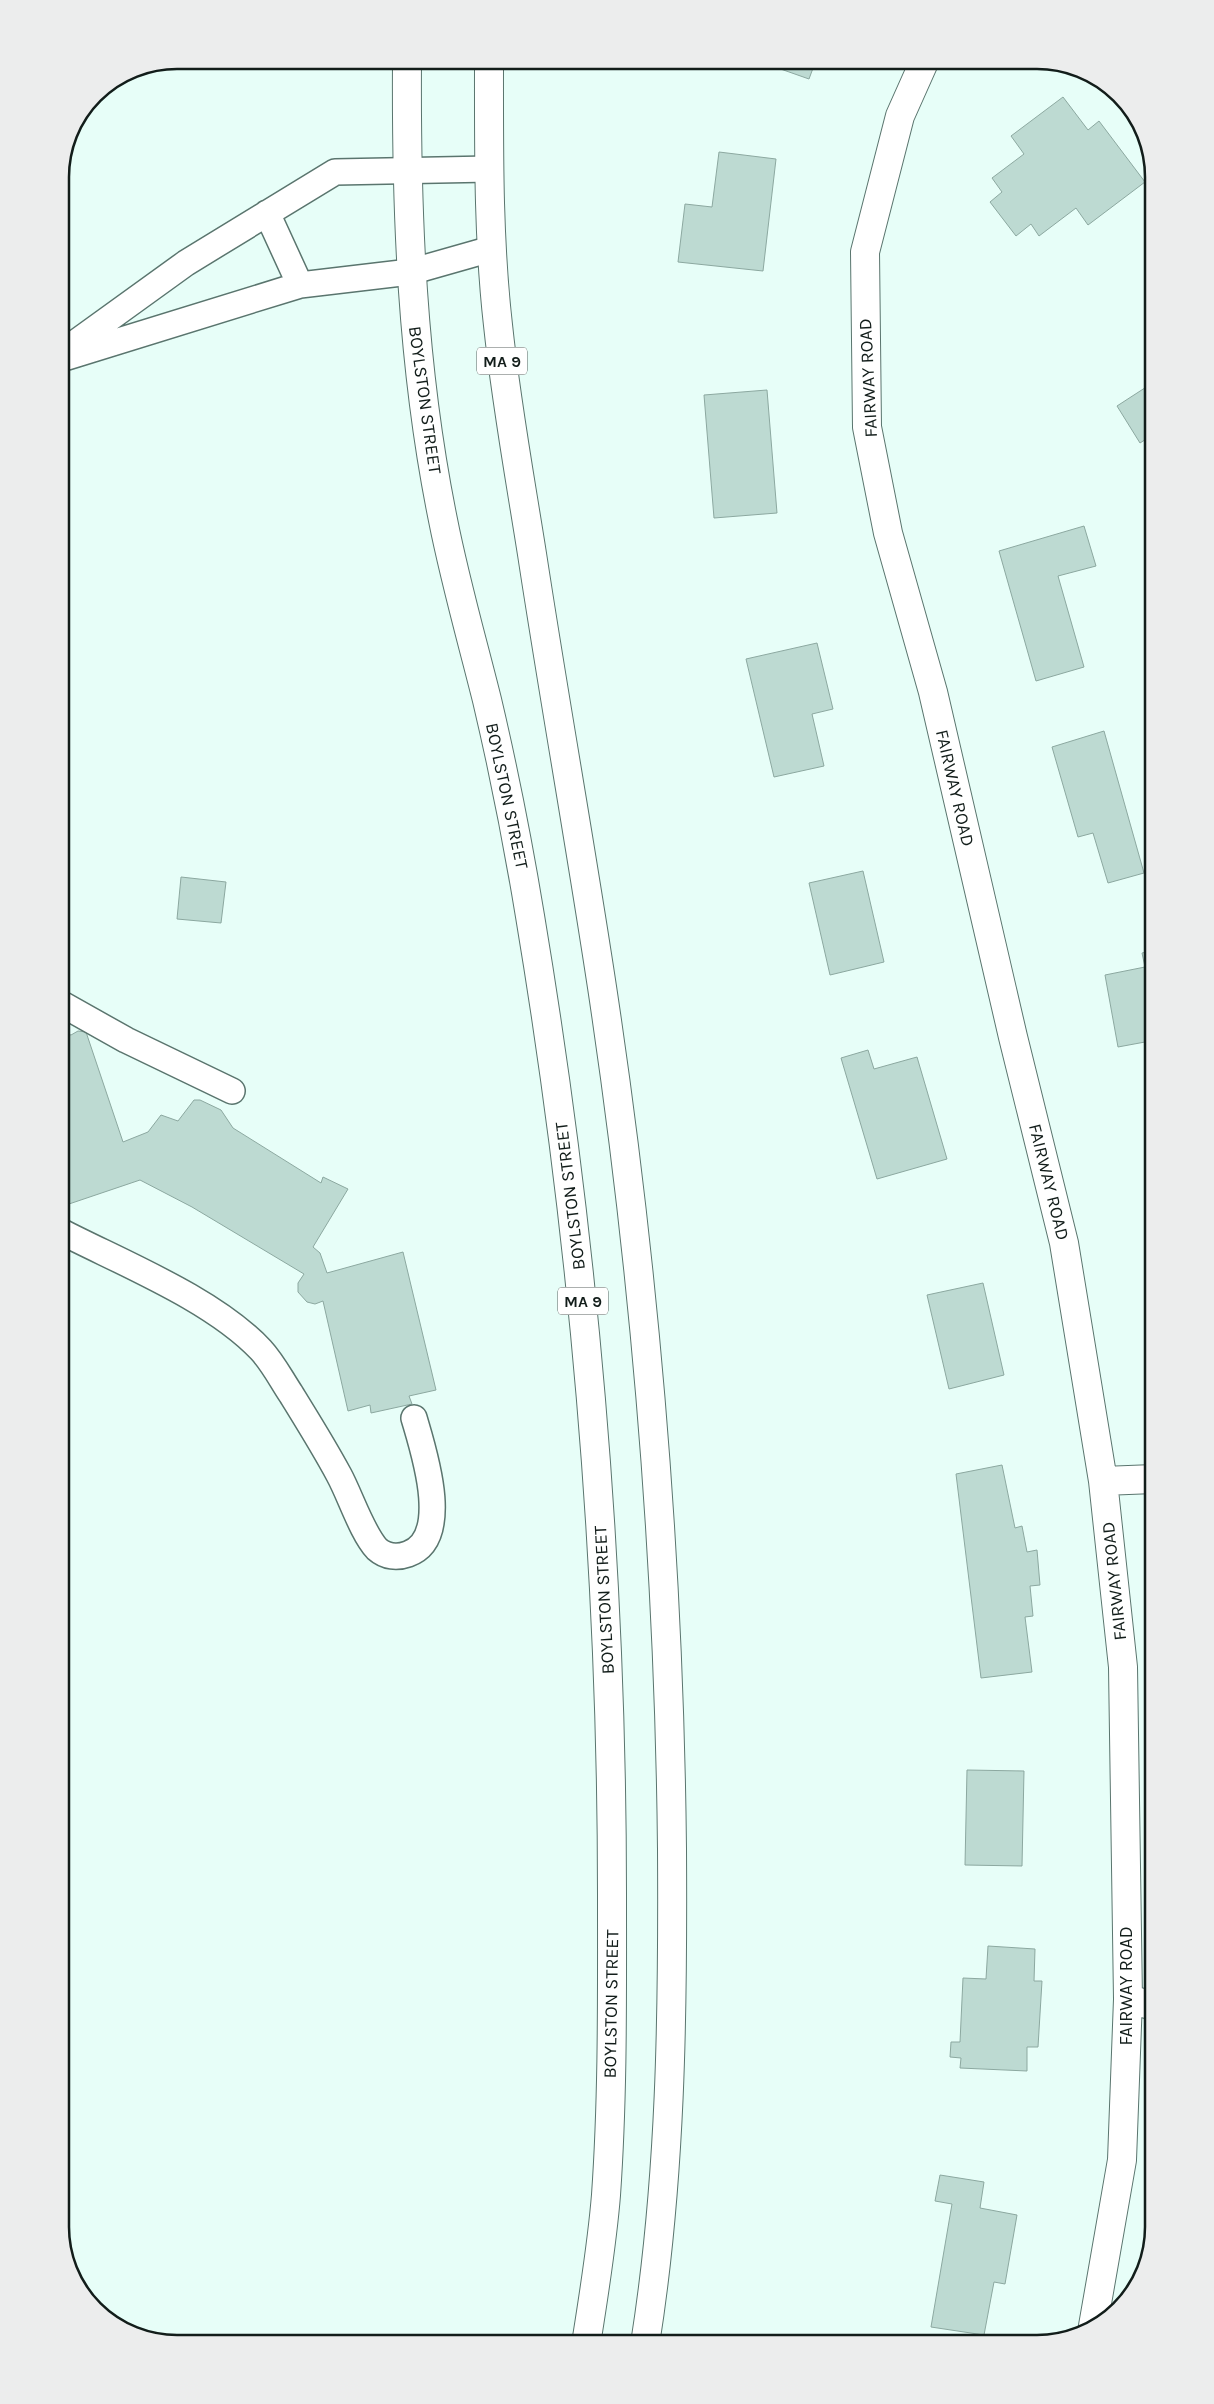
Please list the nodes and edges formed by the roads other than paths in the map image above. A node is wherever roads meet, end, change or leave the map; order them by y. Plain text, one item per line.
1 (407, 69) edge
2 (489, 69) edge
3 (921, 69) edge
4 (490, 168) junction
5 (407, 171) junction
6 (267, 213) junction
7 (491, 250) junction
8 (410, 272) junction
9 (300, 285) junction
10 (69, 348) edge
11 (69, 356) edge
12 (69, 1008) edge
13 (232, 1091) dead end
14 (69, 1234) edge
15 (414, 1418) dead end
16 (1145, 1479) edge
17 (1103, 1481) junction
18 (1128, 1998) junction
19 (1145, 2003) edge
20 (1094, 2319) edge
21 (588, 2335) edge
22 (646, 2335) edge

1 - 5 main road, BOYLSTON STREET / MA 9
2 - 4 main road, MA 9
3 - 17 main road, FAIRWAY ROAD
4 - 5 lane
4 - 7 main road, MA 9
5 - 6 lane
5 - 8 main road, BOYLSTON STREET / MA 9
6 - 9 lane
6 - 10 lane
7 - 8 lane
7 - 22 main road, MA 9
8 - 9 lane
8 - 21 main road, BOYLSTON STREET / MA 9
9 - 11 lane
12 - 13 lane
14 - 15 lane
16 - 17 main road
17 - 18 main road, FAIRWAY ROAD
18 - 19 main road
18 - 20 main road, FAIRWAY ROAD

